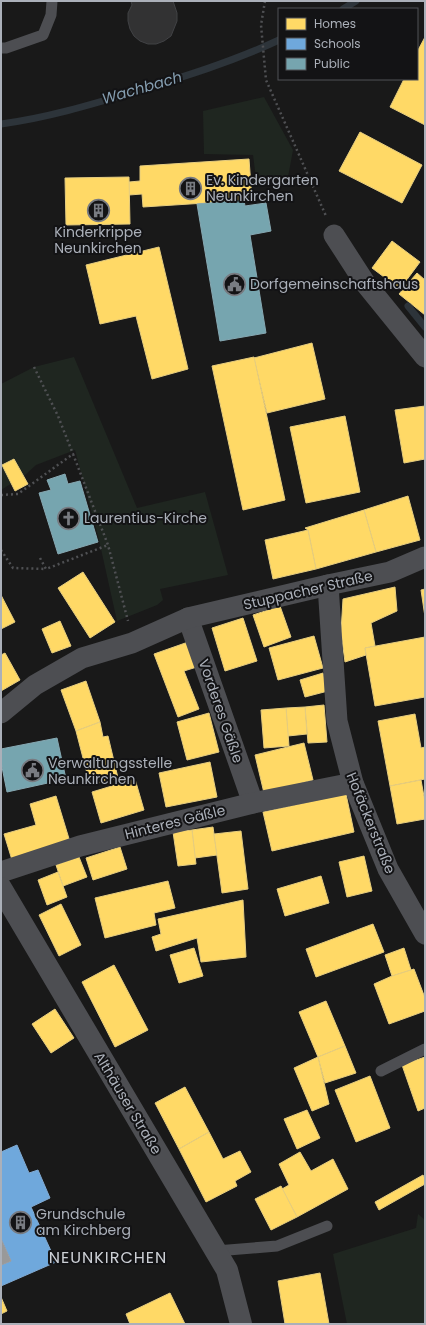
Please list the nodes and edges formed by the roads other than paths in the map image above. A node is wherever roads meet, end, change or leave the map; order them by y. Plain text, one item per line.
1 (52, 1) edge
2 (1, 48) edge
3 (334, 235) road end
4 (425, 358) edge
5 (425, 557) edge
6 (328, 585) junction
7 (188, 618) junction
8 (1, 713) edge
9 (353, 783) junction
10 (253, 803) junction
11 (1, 872) edge
12 (1, 888) edge
13 (425, 934) edge
14 (425, 1049) edge
15 (381, 1071) dead end
16 (327, 1226) dead end
17 (216, 1251) junction
18 (241, 1324) edge

1 - 2 lane
3 - 4 street
5 - 6 street, Stuppacher Straße
6 - 7 street, Stuppacher Straße
6 - 9 street, Hofäckerstraße
7 - 8 street, Stuppacher Straße
7 - 10 street, Vorderes Gäßle
9 - 10 street, Hinteres Gäßle
9 - 13 street, Hofäckerstraße
10 - 11 street, Hinteres Gäßle
12 - 17 street, Althäuser Straße
14 - 15 lane
16 - 17 lane
17 - 18 street, Althäuser Straße

